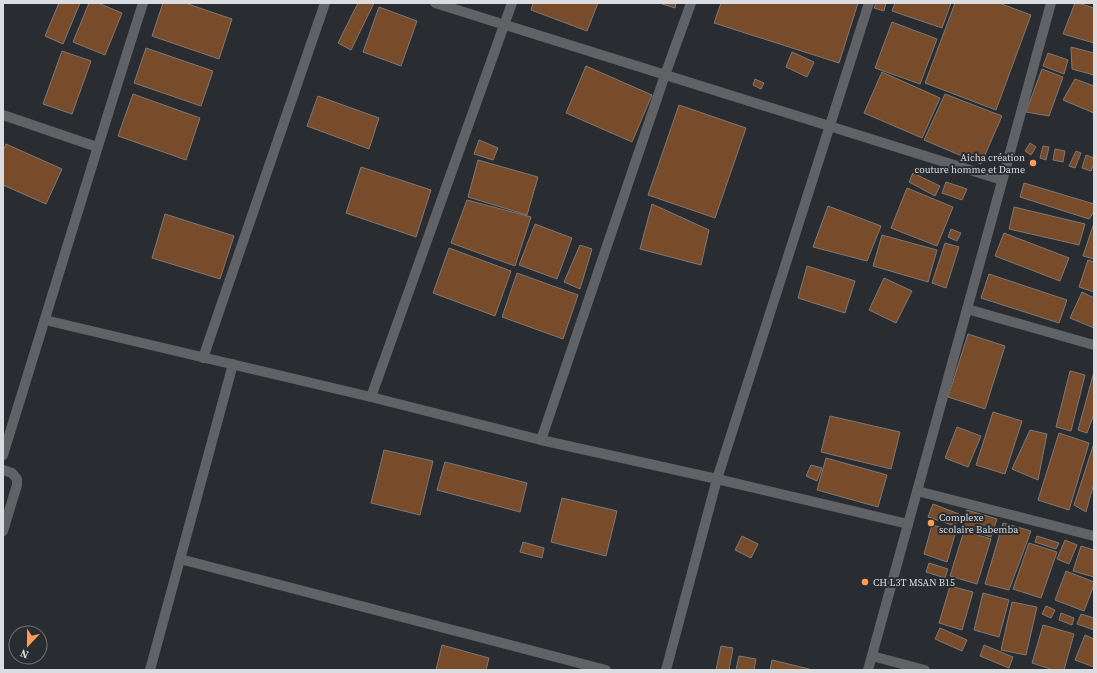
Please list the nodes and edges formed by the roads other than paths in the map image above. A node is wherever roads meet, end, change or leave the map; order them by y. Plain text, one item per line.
1 (143, 3) edge
2 (325, 3) edge
3 (435, 3) edge
4 (512, 3) edge
5 (691, 3) edge
6 (869, 3) edge
7 (1051, 3) edge
8 (505, 25) junction
9 (665, 75) junction
10 (3, 115) edge
11 (830, 127) junction
12 (97, 147) junction
13 (1002, 180) junction
14 (967, 310) junction
15 (45, 320) junction
16 (1094, 345) edge
17 (203, 358) junction
18 (234, 364) junction
19 (371, 397) junction
20 (541, 440) junction
21 (3, 455) edge
22 (3, 470) edge
23 (717, 479) junction
24 (917, 491) junction
25 (908, 524) junction
26 (3, 531) edge
27 (1094, 536) edge
28 (180, 559) junction
29 (872, 656) junction
30 (150, 670) edge
31 (606, 670) edge
32 (666, 670) edge
33 (868, 670) edge
34 (925, 670) edge

1 - 12 street
2 - 17 street
3 - 8 street
4 - 8 street
5 - 9 street
6 - 11 street
7 - 13 street
8 - 9 street
8 - 19 street
9 - 11 street
9 - 20 street
10 - 12 street
11 - 13 street
11 - 23 street
12 - 15 street
13 - 14 street
14 - 16 street
14 - 24 street
15 - 17 street
15 - 21 street
17 - 18 street
18 - 19 street
18 - 28 street
19 - 20 street
20 - 23 street
22 - 26 street
23 - 25 street
23 - 32 street
24 - 25 street
24 - 27 street
25 - 29 street
28 - 30 street
28 - 31 street
29 - 33 street
29 - 34 street

